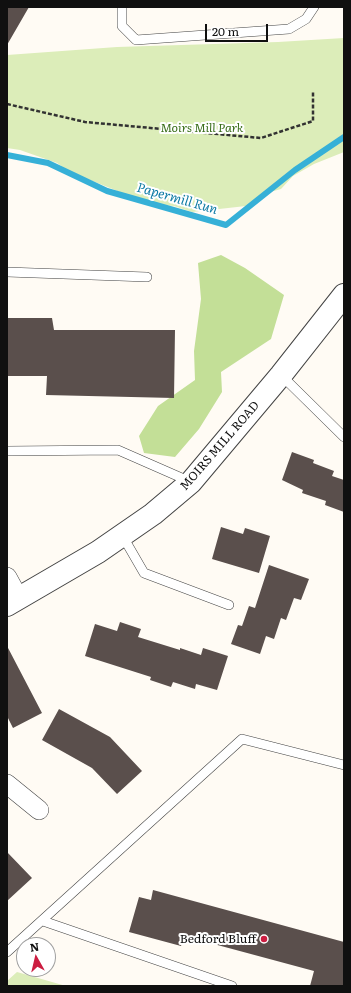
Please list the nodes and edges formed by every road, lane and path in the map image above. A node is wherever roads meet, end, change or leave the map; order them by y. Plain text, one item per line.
1 (122, 7) edge
2 (314, 7) edge
3 (313, 92) dead end
4 (7, 104) edge
5 (7, 272) edge
6 (147, 276) dead end
7 (344, 295) edge
8 (281, 375) junction
9 (344, 436) edge
10 (7, 452) edge
11 (191, 482) junction
12 (122, 535) junction
13 (7, 577) edge
14 (13, 602) edge
15 (229, 605) dead end
16 (344, 765) edge
17 (7, 784) edge
18 (39, 810) dead end
19 (43, 921) junction
20 (7, 952) edge
21 (232, 986) edge

1 - 2 lane
3 - 4 path
5 - 6 lane
7 - 8 street, MOIRS MILL ROAD
8 - 9 lane
8 - 11 street, MOIRS MILL ROAD
10 - 11 lane
11 - 12 street, MOIRS MILL ROAD
12 - 14 street, MOIRS MILL ROAD
12 - 15 lane
13 - 14 street
16 - 19 lane
17 - 18 street
19 - 20 lane
19 - 21 lane

